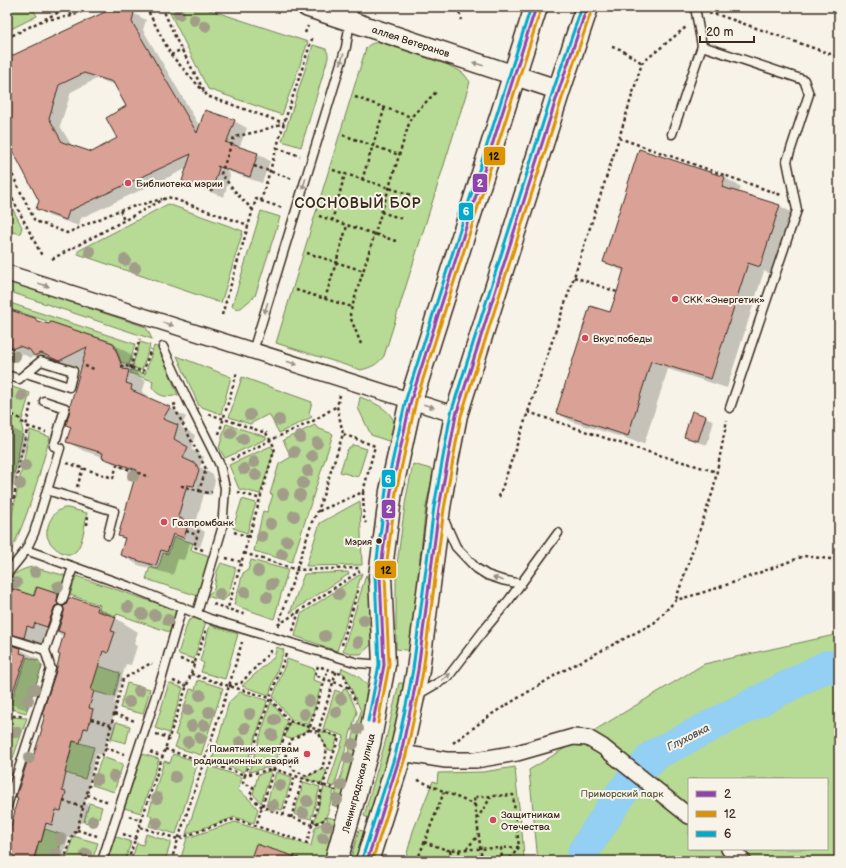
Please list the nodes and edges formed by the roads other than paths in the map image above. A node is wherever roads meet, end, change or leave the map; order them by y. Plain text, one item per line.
1 (307, 7) edge
2 (536, 7) edge
3 (587, 7) edge
4 (695, 7) edge
5 (352, 14) edge
6 (702, 46) junction
7 (515, 76) junction
8 (559, 90) junction
9 (672, 134) dead end
10 (7, 273) edge
11 (163, 346) dead end
12 (253, 351) junction
13 (26, 373) junction
14 (7, 375) edge
15 (411, 400) junction
16 (44, 401) dead end
17 (730, 408) road end
18 (456, 415) junction
19 (47, 490) junction
20 (439, 508) junction
21 (558, 533) dead end
22 (108, 535) dead end
23 (26, 550) junction
24 (73, 567) junction
25 (7, 574) edge
26 (521, 584) junction
27 (62, 601) dead end
28 (182, 607) junction
29 (59, 610) dead end
30 (197, 613) junction
31 (7, 638) edge
32 (45, 650) junction
33 (384, 665) junction
34 (418, 670) junction
35 (413, 697) junction
36 (401, 753) junction
37 (7, 806) edge
38 (688, 815) edge
39 (730, 850) edge
40 (102, 861) edge
41 (336, 861) edge
42 (367, 861) edge
43 (743, 861) edge

1 - 5 street, аллея Ветеранов
2 - 7 main road, Ленинградская улица
3 - 8 main road
4 - 6 lane
7 -> 5 street, аллея Ветеранов
5 -> 12 lane
6 - 9 lane
6 - 17 lane
7 - 8 street, аллея Ветеранов
7 - 15 main road, Ленинградская улица
8 - 18 main road
10 -> 12 street
11 - 30 lane
12 -> 15 street
13 - 13 lane
13 - 14 lane
15 -> 18 street
15 - 33 main road, Ленинградская улица
16 - 19 lane
18 - 20 main road
19 - 22 lane
19 - 23 lane
26 -> 20 lane
20 - 34 main road
21 - 26 lane
23 - 24 lane
23 - 25 lane
24 - 27 lane
24 - 28 lane
35 -> 26 lane
28 - 30 lane
28 - 40 lane
29 - 32 lane
30 - 33 lane
31 - 32 lane
32 - 37 lane
33 - 34 main road
33 - 41 main road, Ленинградская улица
34 - 35 main road
35 - 36 main road
36 - 38 street
36 - 42 main road
39 - 43 street

